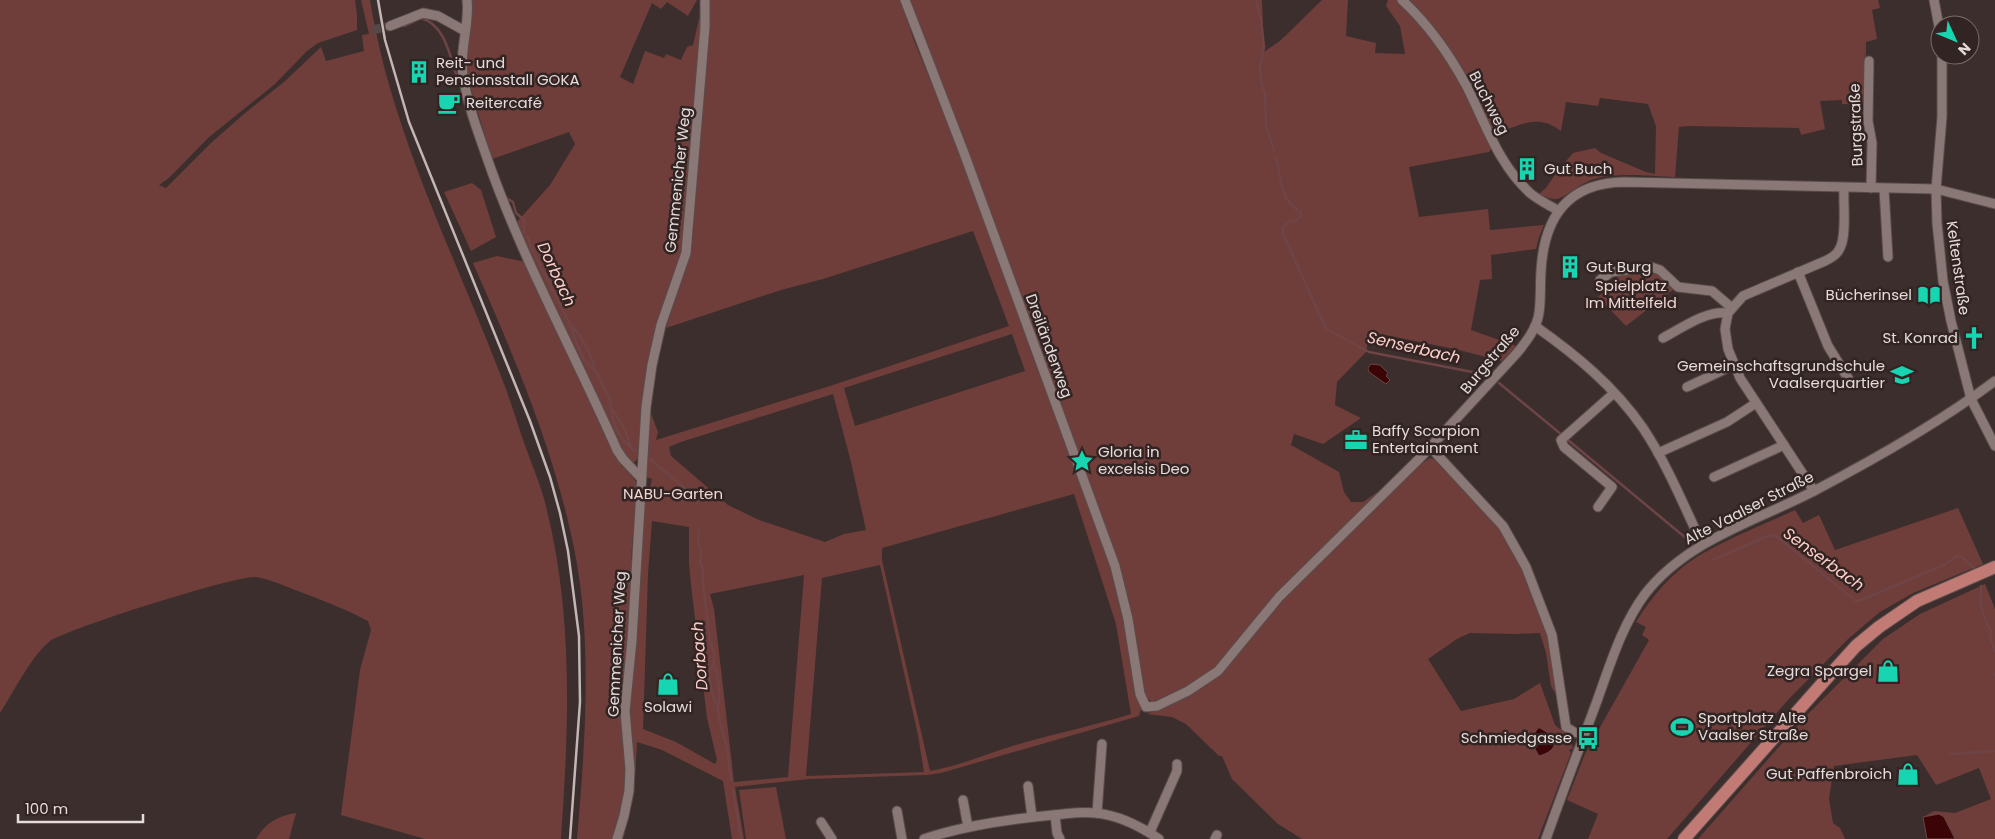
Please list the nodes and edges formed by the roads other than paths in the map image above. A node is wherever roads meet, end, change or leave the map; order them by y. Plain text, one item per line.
1 (467, 0) edge
2 (705, 0) edge
3 (905, 0) edge
4 (1402, 0) edge
5 (1934, 0) edge
6 (1937, 15) edge
7 (390, 26) tunnel mouth
8 (465, 31) junction
9 (1869, 61) dead end
10 (1942, 65) edge
11 (1844, 188) junction
12 (1871, 188) junction
13 (1884, 189) junction
14 (1936, 190) junction
15 (1995, 204) edge
16 (1559, 211) junction
17 (1888, 257) dead end
18 (1798, 272) junction
19 (1600, 280) dead end
20 (1730, 311) junction
21 (1535, 326) junction
22 (1663, 338) dead end
23 (1734, 366) junction
24 (1995, 381) edge
25 (1851, 382) dead end
26 (1687, 387) dead end
27 (1614, 393) junction
28 (1971, 399) junction
29 (1756, 403) junction
30 (1784, 445) junction
31 (1995, 446) edge
32 (1430, 447) junction
33 (1658, 453) junction
34 (1714, 476) dead end
35 (641, 478) junction
36 (1814, 491) junction
37 (1598, 507) dead end
38 (1702, 544) junction
39 (1995, 567) edge
40 (1146, 707) joint
41 (1584, 735) junction
42 (1102, 744) dead end
43 (1177, 764) dead end
44 (1028, 786) dead end
45 (963, 800) dead end
46 (898, 811) dead end
47 (1097, 813) junction
48 (1055, 815) junction
49 (1032, 817) junction
50 (821, 822) dead end
51 (968, 827) junction
52 (1150, 832) junction
53 (936, 837) edge
54 (617, 839) edge
55 (832, 839) edge
56 (902, 839) edge
57 (924, 839) edge
58 (1060, 839) edge
59 (1159, 839) edge
60 (1546, 839) edge
61 (1684, 839) edge

1 - 8 street
2 - 35 street, Gemmenicher Weg
3 - 40 street, Dreiländerweg
4 - 16 street, Buchweg
5 - 6 street
7 - 8 street
8 - 35 street
9 - 12 street, Burgstraße
10 - 14 street, Keltenstraße
11 - 12 street, Burgstraße
11 - 16 street, Burgstraße
11 - 18 street
12 - 13 street, Burgstraße
13 - 14 street, Burgstraße
13 - 17 street
14 - 15 street, Burgstraße
14 - 28 street, Keltenstraße
16 - 21 street, Burgstraße
18 - 20 street
18 - 25 street
19 - 20 street
20 - 22 street
20 - 23 street
21 - 27 street
21 - 32 street, Burgstraße
23 - 26 street
23 - 29 street
24 - 28 street, Alte Vaalser Straße
27 - 33 street
27 - 37 street
28 - 31 street, Keltenstraße
28 - 36 street, Alte Vaalser Straße
29 - 30 street
29 - 33 street
30 - 34 street
30 - 36 street
32 - 40 street, Burgstraße
32 - 41 street
33 - 38 street
35 - 54 street, Gemmenicher Weg
36 - 38 street, Alte Vaalser Straße
38 - 41 street, Alte Vaalser Straße
39 - 61 main road
41 - 60 street, Alte Vaalser Straße
42 - 47 street
43 - 52 street
44 - 49 street
45 - 51 street
46 - 56 street
47 - 48 street
47 - 52 street
48 - 49 street
48 - 58 street
49 - 51 street
50 - 55 street
51 - 53 street
52 - 59 street
53 - 57 street

